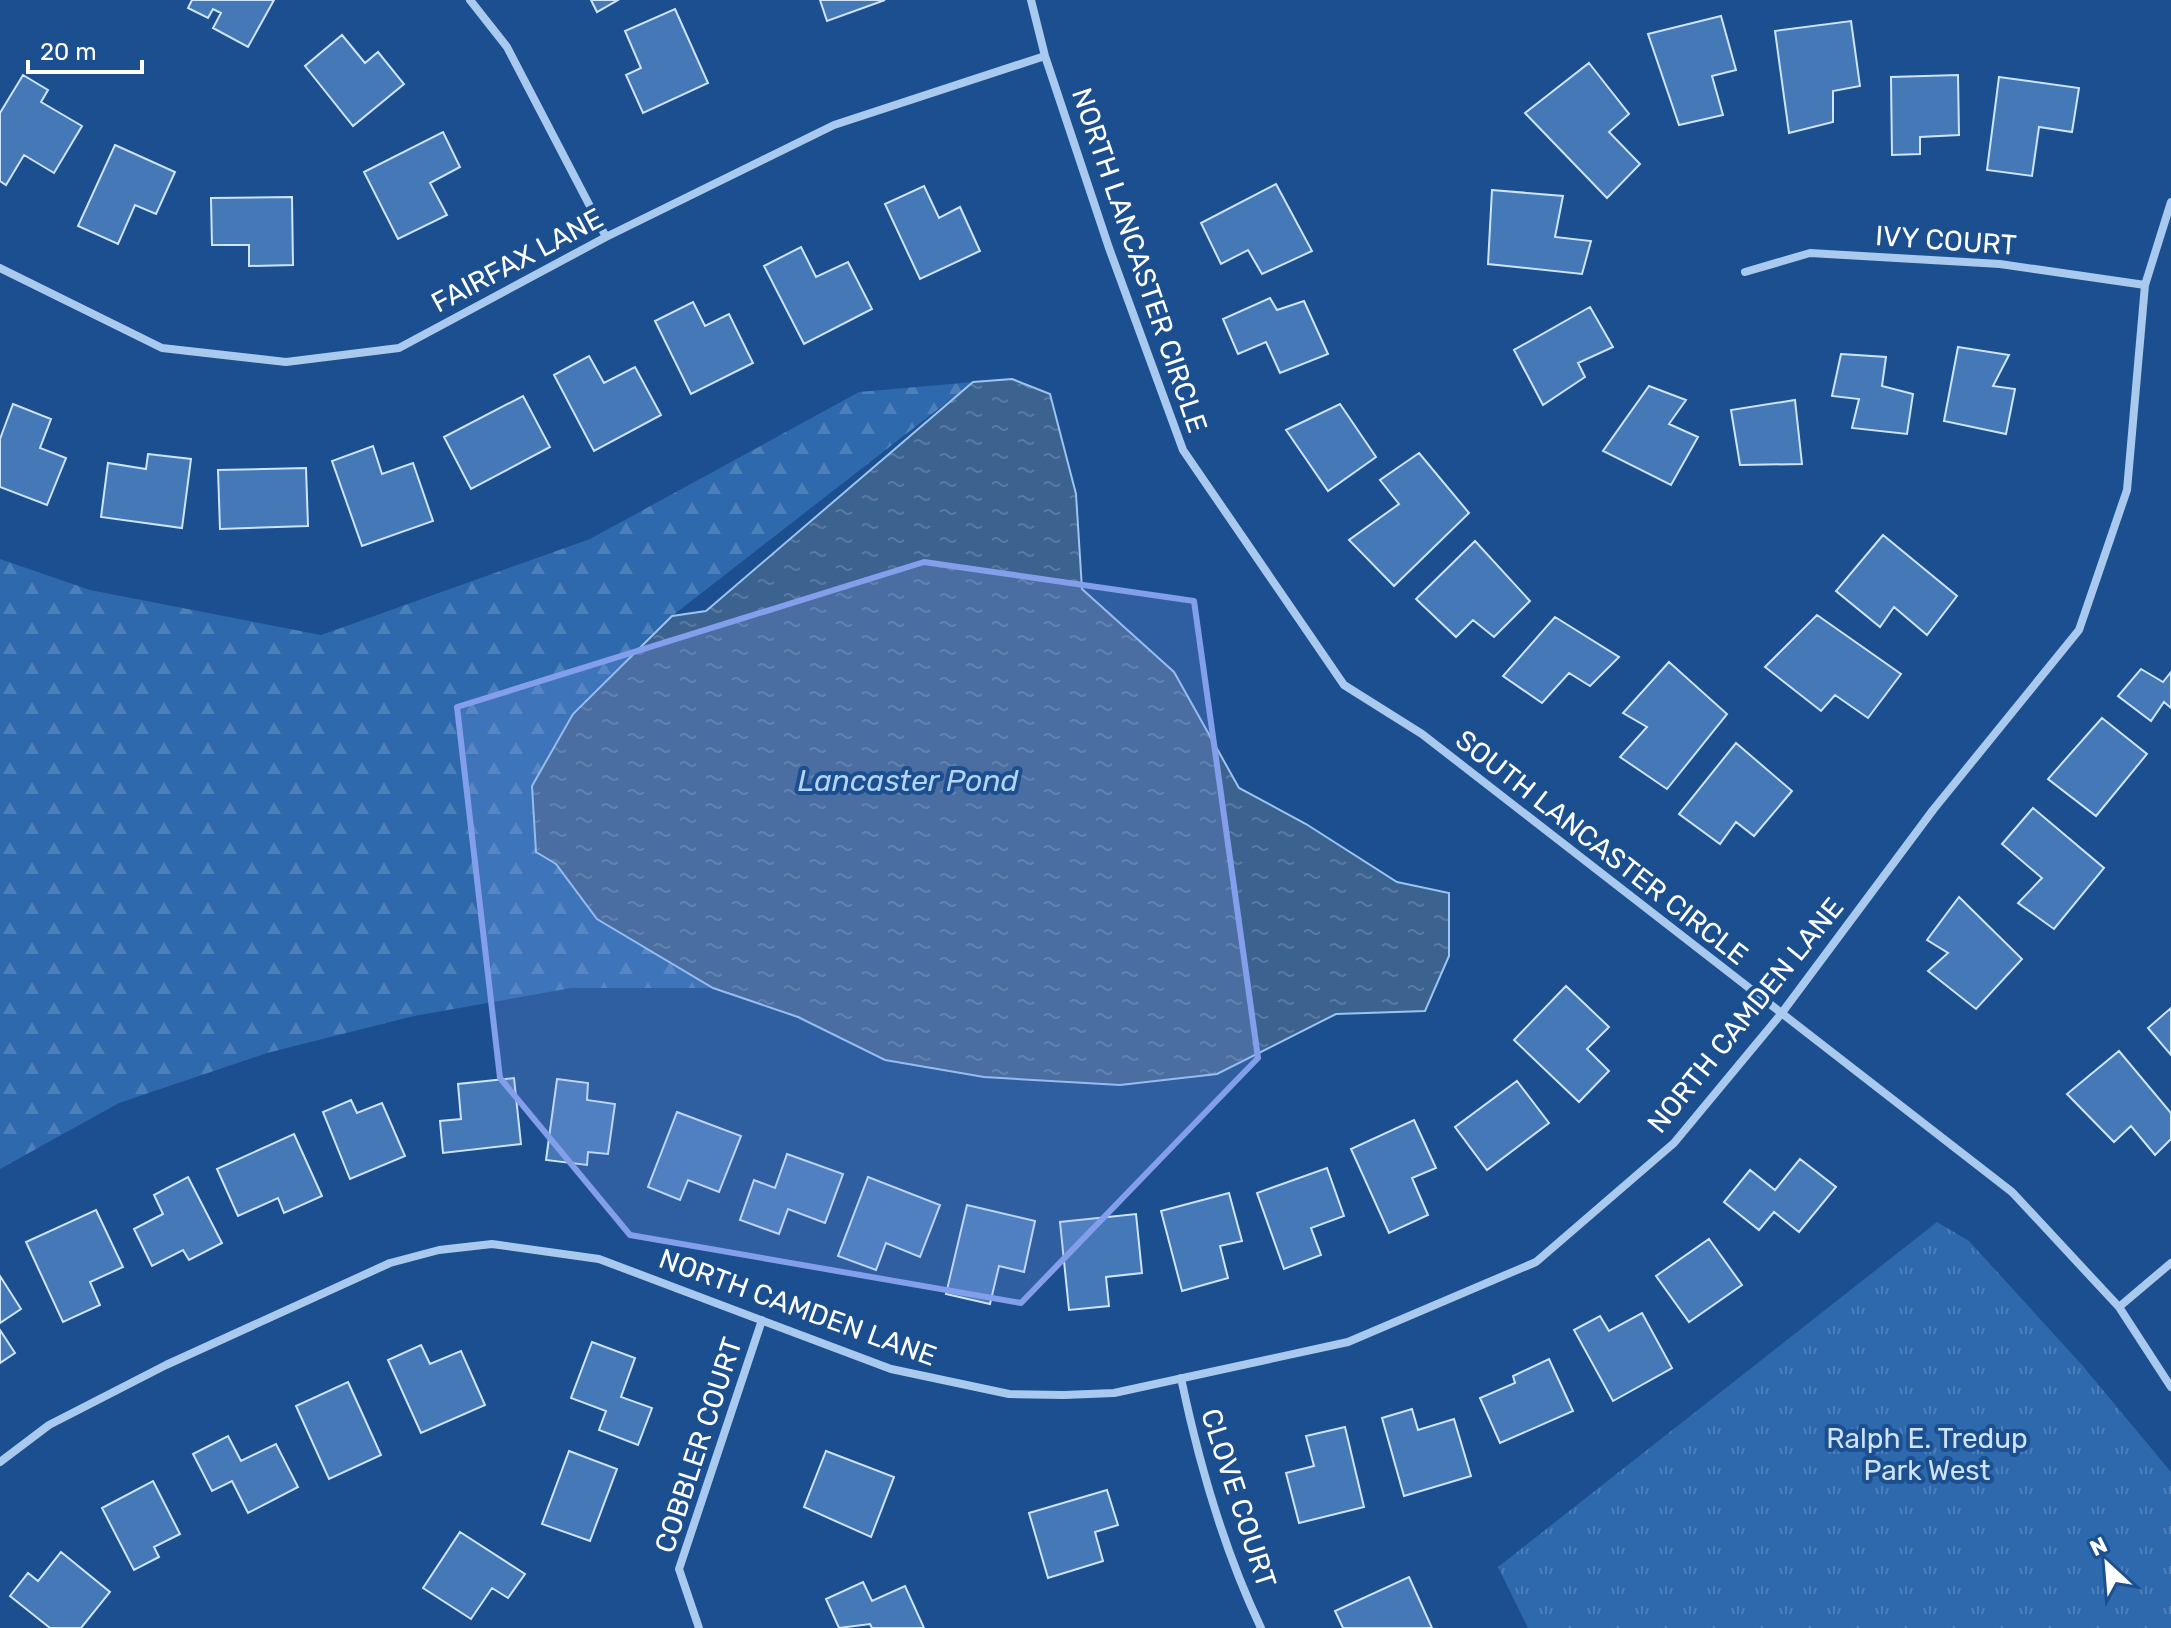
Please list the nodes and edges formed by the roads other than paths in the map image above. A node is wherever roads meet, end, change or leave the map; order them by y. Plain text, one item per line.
1 (470, 0) edge
2 (1031, 0) edge
3 (1045, 56) junction
4 (2171, 202) edge
5 (606, 237) junction
6 (0, 268) edge
7 (1745, 272) dead end
8 (2145, 285) junction
9 (1422, 734) joint
10 (1781, 1014) junction
11 (2171, 1263) edge
12 (2119, 1307) junction
13 (762, 1320) junction
14 (1181, 1378) junction
15 (2171, 1387) edge
16 (0, 1462) edge
17 (699, 1628) edge
18 (1261, 1628) edge

1 - 5 street
2 - 3 street, NORTH LANCASTER CIRCLE
3 - 5 street, FAIRFAX LANE
3 - 9 street, NORTH LANCASTER CIRCLE
4 - 8 street, NORTH CAMDEN LANE
5 - 6 street, FAIRFAX LANE
7 - 8 street, IVY COURT
8 - 10 street, NORTH CAMDEN LANE
9 - 10 street, SOUTH LANCASTER CIRCLE
10 - 12 street, SOUTH LANCASTER CIRCLE
10 - 14 street, NORTH CAMDEN LANE
11 - 12 street
12 - 15 street, SOUTH LANCASTER CIRCLE
13 - 14 street, NORTH CAMDEN LANE
13 - 16 street, NORTH CAMDEN LANE
13 - 17 street, COBBLER COURT
14 - 18 street, CLOVE COURT

